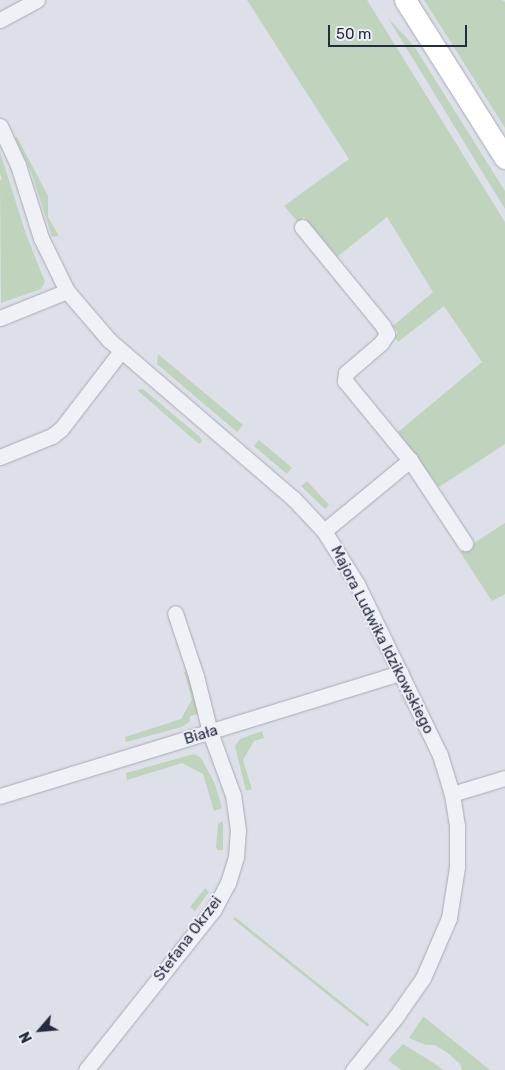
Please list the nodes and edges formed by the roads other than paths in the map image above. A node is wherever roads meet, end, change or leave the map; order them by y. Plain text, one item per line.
1 (37, 0) edge
2 (406, 0) edge
3 (0, 20) edge
4 (0, 126) edge
5 (505, 158) edge
6 (302, 227) dead end
7 (67, 291) junction
8 (0, 318) edge
9 (121, 351) junction
10 (0, 457) edge
11 (410, 460) junction
12 (324, 531) junction
13 (465, 543) dead end
14 (175, 613) dead end
15 (401, 673) junction
16 (210, 732) junction
17 (505, 778) edge
18 (452, 794) junction
19 (0, 796) edge
20 (86, 1070) edge
21 (353, 1070) edge

1 - 3 street
2 - 5 main road
4 - 7 street, Majora Ludwika Idzikowskiego
6 - 11 street
7 - 8 street
7 - 9 street, Majora Ludwika Idzikowskiego
9 - 10 street
9 - 12 street, Majora Ludwika Idzikowskiego
11 - 12 street
11 - 13 street
12 - 15 street, Majora Ludwika Idzikowskiego
14 - 16 street, Stefana Okrzei
15 - 16 street, Biała
15 - 18 street, Majora Ludwika Idzikowskiego
16 - 19 street, Biała
16 - 20 street, Stefana Okrzei
17 - 18 street
18 - 21 street, Majora Ludwika Idzikowskiego

